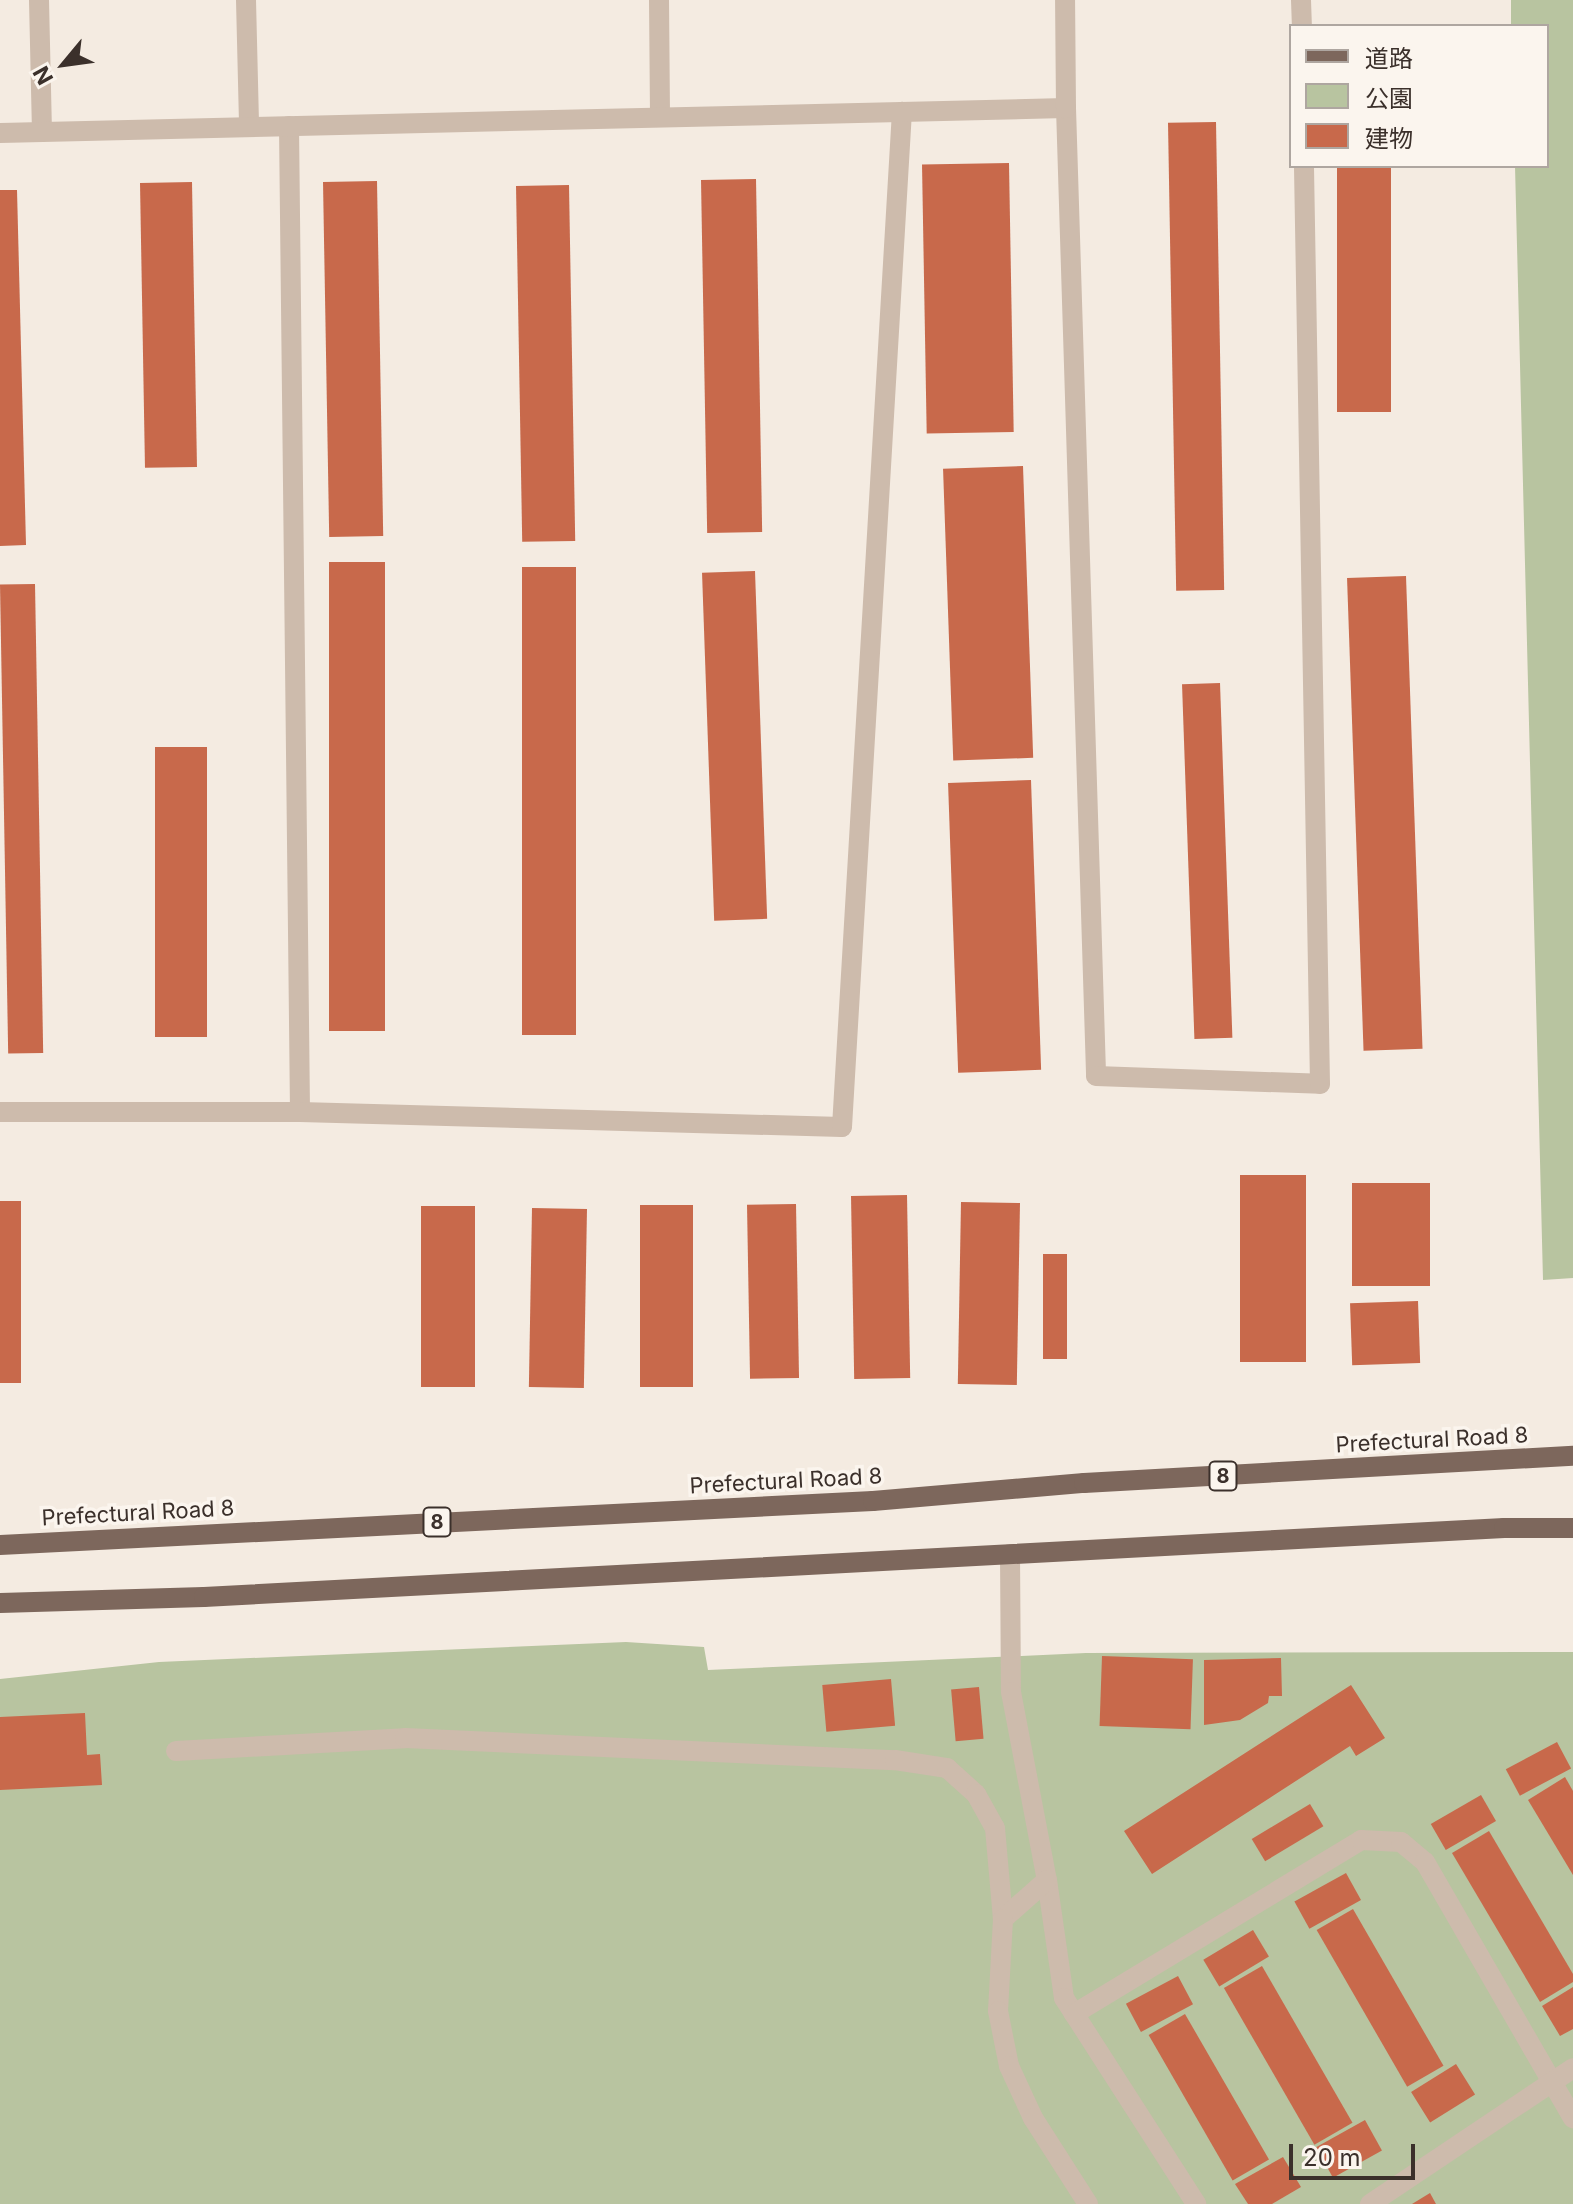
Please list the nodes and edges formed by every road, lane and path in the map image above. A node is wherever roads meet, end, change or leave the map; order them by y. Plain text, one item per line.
1 (39, 0) edge
2 (246, 0) edge
3 (659, 0) edge
4 (1065, 0) edge
5 (1301, 0) edge
6 (1302, 24) edge
7 (1066, 108) junction
8 (902, 112) junction
9 (660, 117) junction
10 (289, 126) junction
11 (249, 127) junction
12 (42, 132) junction
13 (0, 133) edge
14 (1304, 168) edge
15 (0, 1112) edge
16 (300, 1112) junction
17 (1573, 1456) edge
18 (1573, 1528) edge
19 (0, 1545) edge
20 (1010, 1554) junction
21 (0, 1603) edge
22 (176, 1751) dead end
23 (1047, 1880) junction
24 (1003, 1919) junction
25 (1074, 2014) junction
26 (1573, 2068) edge
27 (1552, 2081) junction
28 (1573, 2118) edge
29 (1088, 2204) edge
30 (1196, 2204) edge
31 (1370, 2204) edge

1 - 12 street
2 - 11 street
3 - 9 street
4 - 7 street
5 - 6 street
7 - 8 street
7 - 14 street
8 - 9 street
8 - 16 street
9 - 10 street
10 - 11 street
10 - 16 street
11 - 12 street
12 - 13 street
15 - 16 street
17 - 19 main road, Prefectural Road 8 / 8
18 - 20 main road
20 - 21 main road
20 - 23 street
22 - 24 street
23 - 24 street
23 - 25 street
24 - 29 street
25 - 27 street
25 - 30 street
26 - 27 street
27 - 28 street
27 - 31 street

